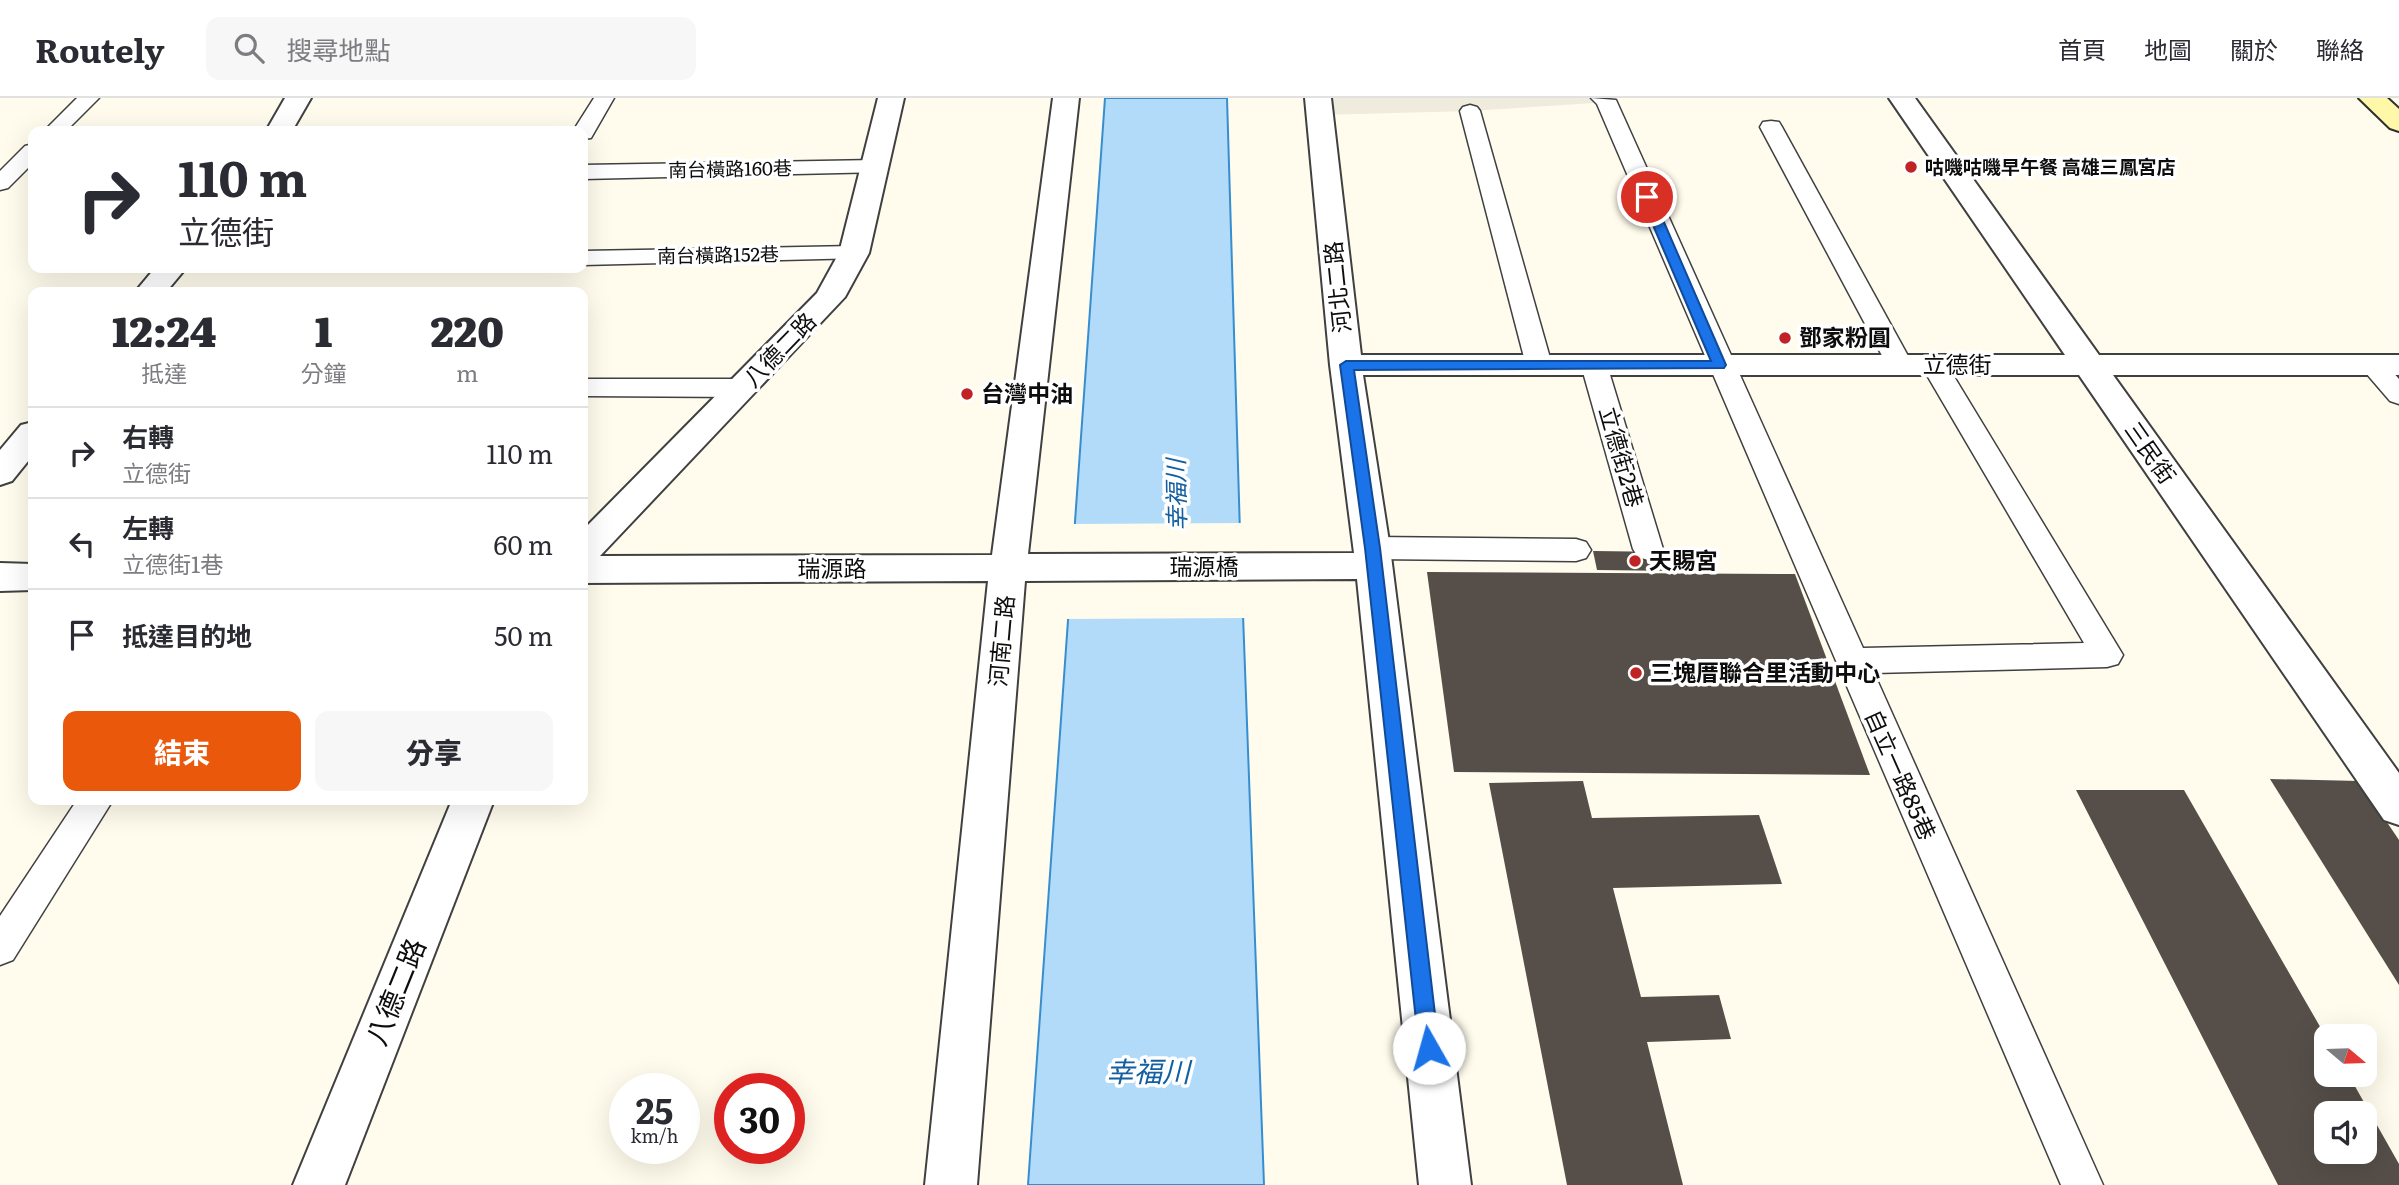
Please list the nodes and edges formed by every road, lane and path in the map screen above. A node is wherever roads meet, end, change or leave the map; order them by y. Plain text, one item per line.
1 (89, 98) edge
2 (298, 98) edge
3 (604, 98) edge
4 (891, 98) edge
5 (1066, 98) edge
6 (1318, 98) edge
7 (1601, 98) edge
8 (1902, 98) edge
9 (2372, 98) edge
10 (1470, 111) dead end
11 (2399, 123) edge
12 (59, 126) edge
13 (282, 126) edge
14 (587, 126) edge
15 (1771, 127) dead end
16 (28, 156) edge
17 (876, 167) junction
18 (588, 172) edge
19 (0, 183) edge
20 (853, 253) junction
21 (588, 258) edge
22 (167, 273) edge
23 (154, 287) edge
24 (1346, 365) junction
25 (1539, 365) junction
26 (1594, 365) junction
27 (1720, 365) junction
28 (1900, 365) junction
29 (1934, 365) junction
30 (2088, 365) junction
31 (2385, 365) edge
32 (588, 388) edge
33 (743, 388) junction
34 (2399, 395) edge
35 (28, 438) edge
36 (0, 473) edge
37 (588, 547) edge
38 (1648, 549) dead end
39 (1576, 550) dead end
40 (1373, 557) junction
41 (1082, 567) joint
42 (1008, 569) junction
43 (588, 570) edge
44 (28, 577) edge
45 (0, 578) edge
46 (1850, 661) junction
47 (93, 805) edge
48 (471, 805) edge
49 (2399, 807) edge
50 (0, 948) edge
51 (319, 1185) edge
52 (951, 1185) edge
53 (1446, 1185) edge
54 (2082, 1185) edge

1 - 12 lane
2 - 13 street
3 - 14 lane
4 - 17 street, 八德二路
5 - 42 street, 河南二路
6 - 24 street, 河北二路
7 - 27 lane, 自立一路85巷
8 - 30 street, 三民街
9 - 11 street
10 - 25 lane
15 - 28 lane
16 - 19 lane
17 - 18 lane, 南台橫路160巷
17 - 20 street, 八德二路
20 - 21 lane, 南台橫路152巷
20 - 33 street, 八德二路
22 - 23 street
24 - 25 street, 立德街
24 - 40 street, 河北二路
25 - 26 street, 立德街
26 - 27 street, 立德街
26 - 38 lane, 立德街2巷
27 - 28 street, 立德街
27 - 46 lane, 自立一路85巷
28 - 29 street, 立德街
29 - 30 street, 立德街
29 - 46 lane
30 - 31 street, 立德街
30 - 49 street, 三民街
31 - 34 lane
32 - 33 lane
33 - 37 street, 八德二路
35 - 36 street
39 - 40 lane
40 - 41 street, 瑞源橋
40 - 53 street, 河北二路
41 - 42 street, 瑞源路
42 - 43 street, 瑞源路
42 - 52 street, 河南二路
44 - 45 street
46 - 54 lane, 自立一路85巷
47 - 50 lane
48 - 51 street, 八德二路

